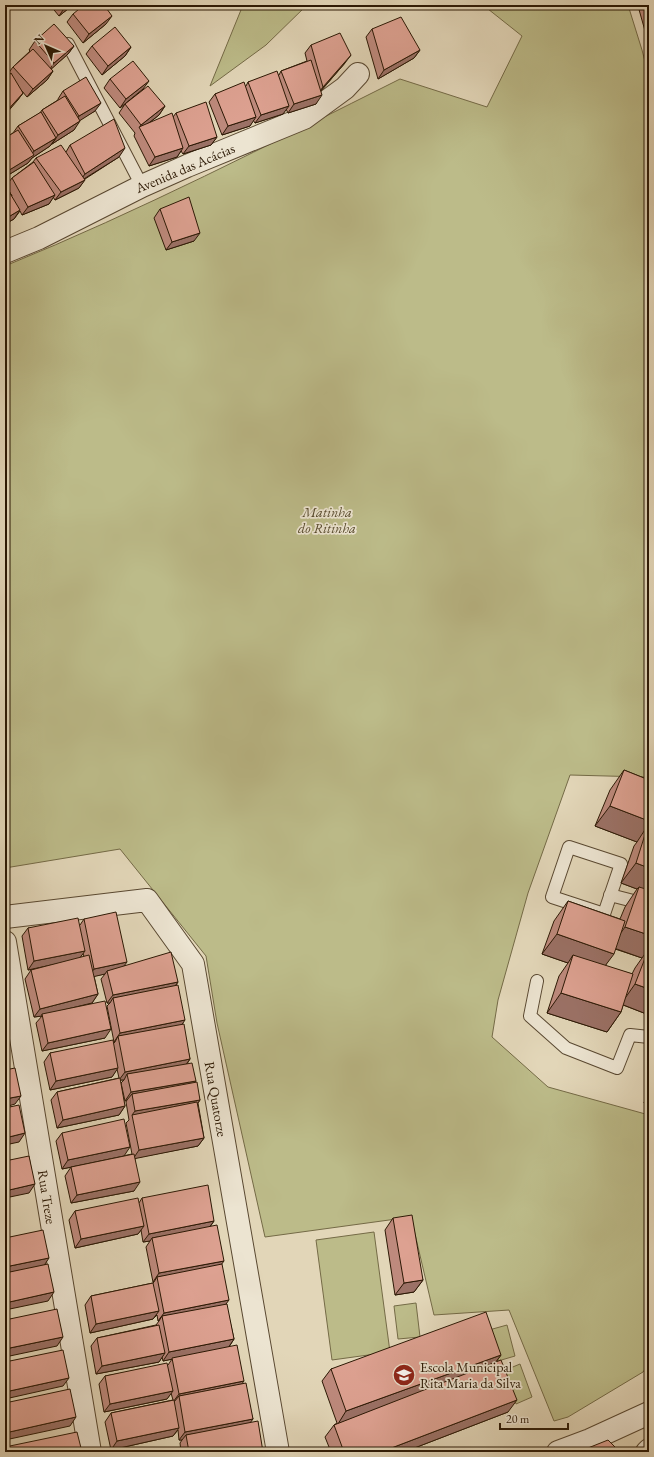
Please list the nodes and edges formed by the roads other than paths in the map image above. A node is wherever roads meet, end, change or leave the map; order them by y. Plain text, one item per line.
1 (68, 44) edge
2 (358, 74) dead end
3 (142, 186) junction
4 (5, 252) edge
5 (610, 895) junction
6 (649, 905) edge
7 (5, 917) edge
8 (5, 942) edge
9 (537, 981) dead end
10 (649, 1037) edge
11 (648, 1411) edge
12 (90, 1452) edge
13 (278, 1452) edge
14 (558, 1452) edge

1 - 3 lane
2 - 3 street, Avenida das Acácias
3 - 4 street, Avenida das Acácias
5 - 5 lane
5 - 6 lane
7 - 13 street, Rua Quatorze
8 - 12 street, Rua Treze
9 - 10 lane
11 - 14 street

